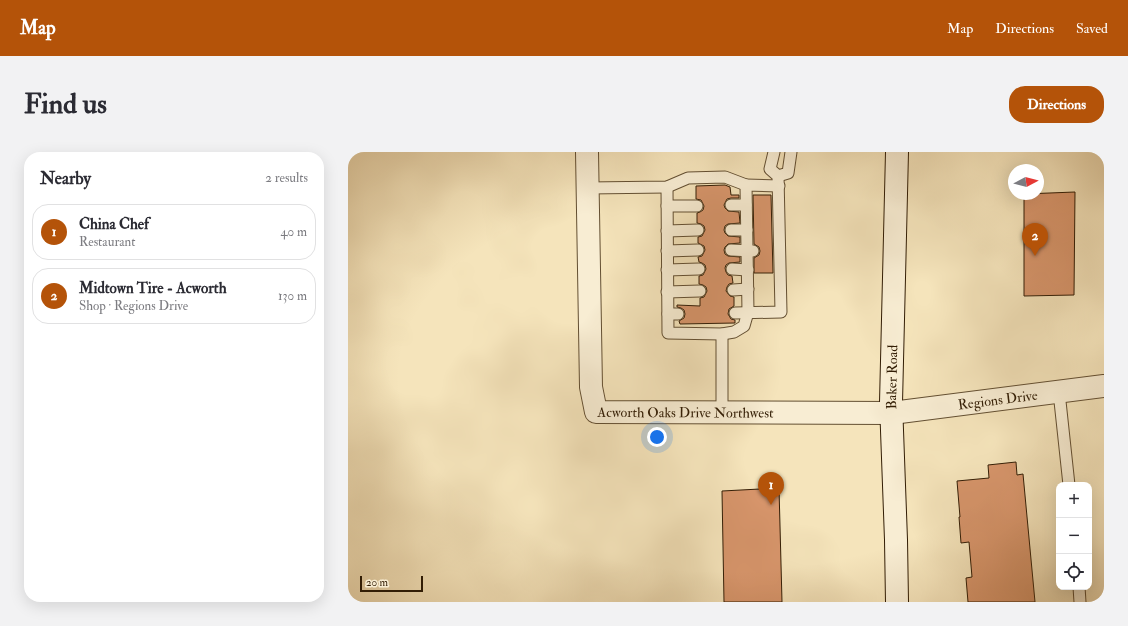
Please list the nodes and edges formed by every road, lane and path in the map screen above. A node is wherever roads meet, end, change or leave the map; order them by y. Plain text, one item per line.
1 (587, 152) edge
2 (774, 152) edge
3 (791, 152) edge
4 (898, 152) edge
5 (778, 181) junction
6 (746, 185) junction
7 (667, 187) junction
8 (588, 188) junction
9 (731, 205) dead end
10 (746, 205) junction
11 (668, 206) junction
12 (697, 206) dead end
13 (698, 230) dead end
14 (731, 230) dead end
15 (747, 230) junction
16 (667, 231) junction
17 (698, 250) dead end
18 (731, 250) dead end
19 (667, 251) junction
20 (751, 251) junction
21 (699, 269) dead end
22 (732, 269) dead end
23 (667, 270) junction
24 (748, 270) junction
25 (748, 289) junction
26 (733, 290) dead end
27 (700, 291) dead end
28 (667, 292) junction
29 (748, 312) junction
30 (735, 313) dead end
31 (722, 334) junction
32 (1104, 386) edge
33 (1059, 392) junction
34 (722, 412) junction
35 (892, 413) junction
36 (1069, 482) edge
37 (1079, 590) edge
38 (897, 602) edge
39 (1080, 602) edge

1 - 8 street, Acworth Oaks Drive Northwest
2 - 5 lane
3 - 5 lane
4 - 35 street, Baker Road
5 - 6 lane
5 - 29 lane
6 - 7 lane
6 - 10 lane
7 - 8 lane
7 - 11 lane
8 - 34 street, Acworth Oaks Drive Northwest
9 - 10 lane
10 - 15 lane
11 - 12 lane
11 - 16 lane
13 - 16 lane
14 - 15 lane
15 - 20 lane
16 - 19 lane
17 - 19 lane
18 - 20 lane
19 - 23 lane
20 - 24 lane
21 - 23 lane
22 - 24 lane
23 - 28 lane
24 - 25 lane
25 - 26 lane
25 - 29 lane
27 - 28 lane
28 - 31 lane
29 - 30 lane
29 - 31 lane
31 - 34 lane
32 - 33 street, Regions Drive
33 - 35 street, Regions Drive
33 - 36 lane
34 - 35 street, Acworth Oaks Drive Northwest
35 - 38 street, Baker Road
37 - 39 lane

